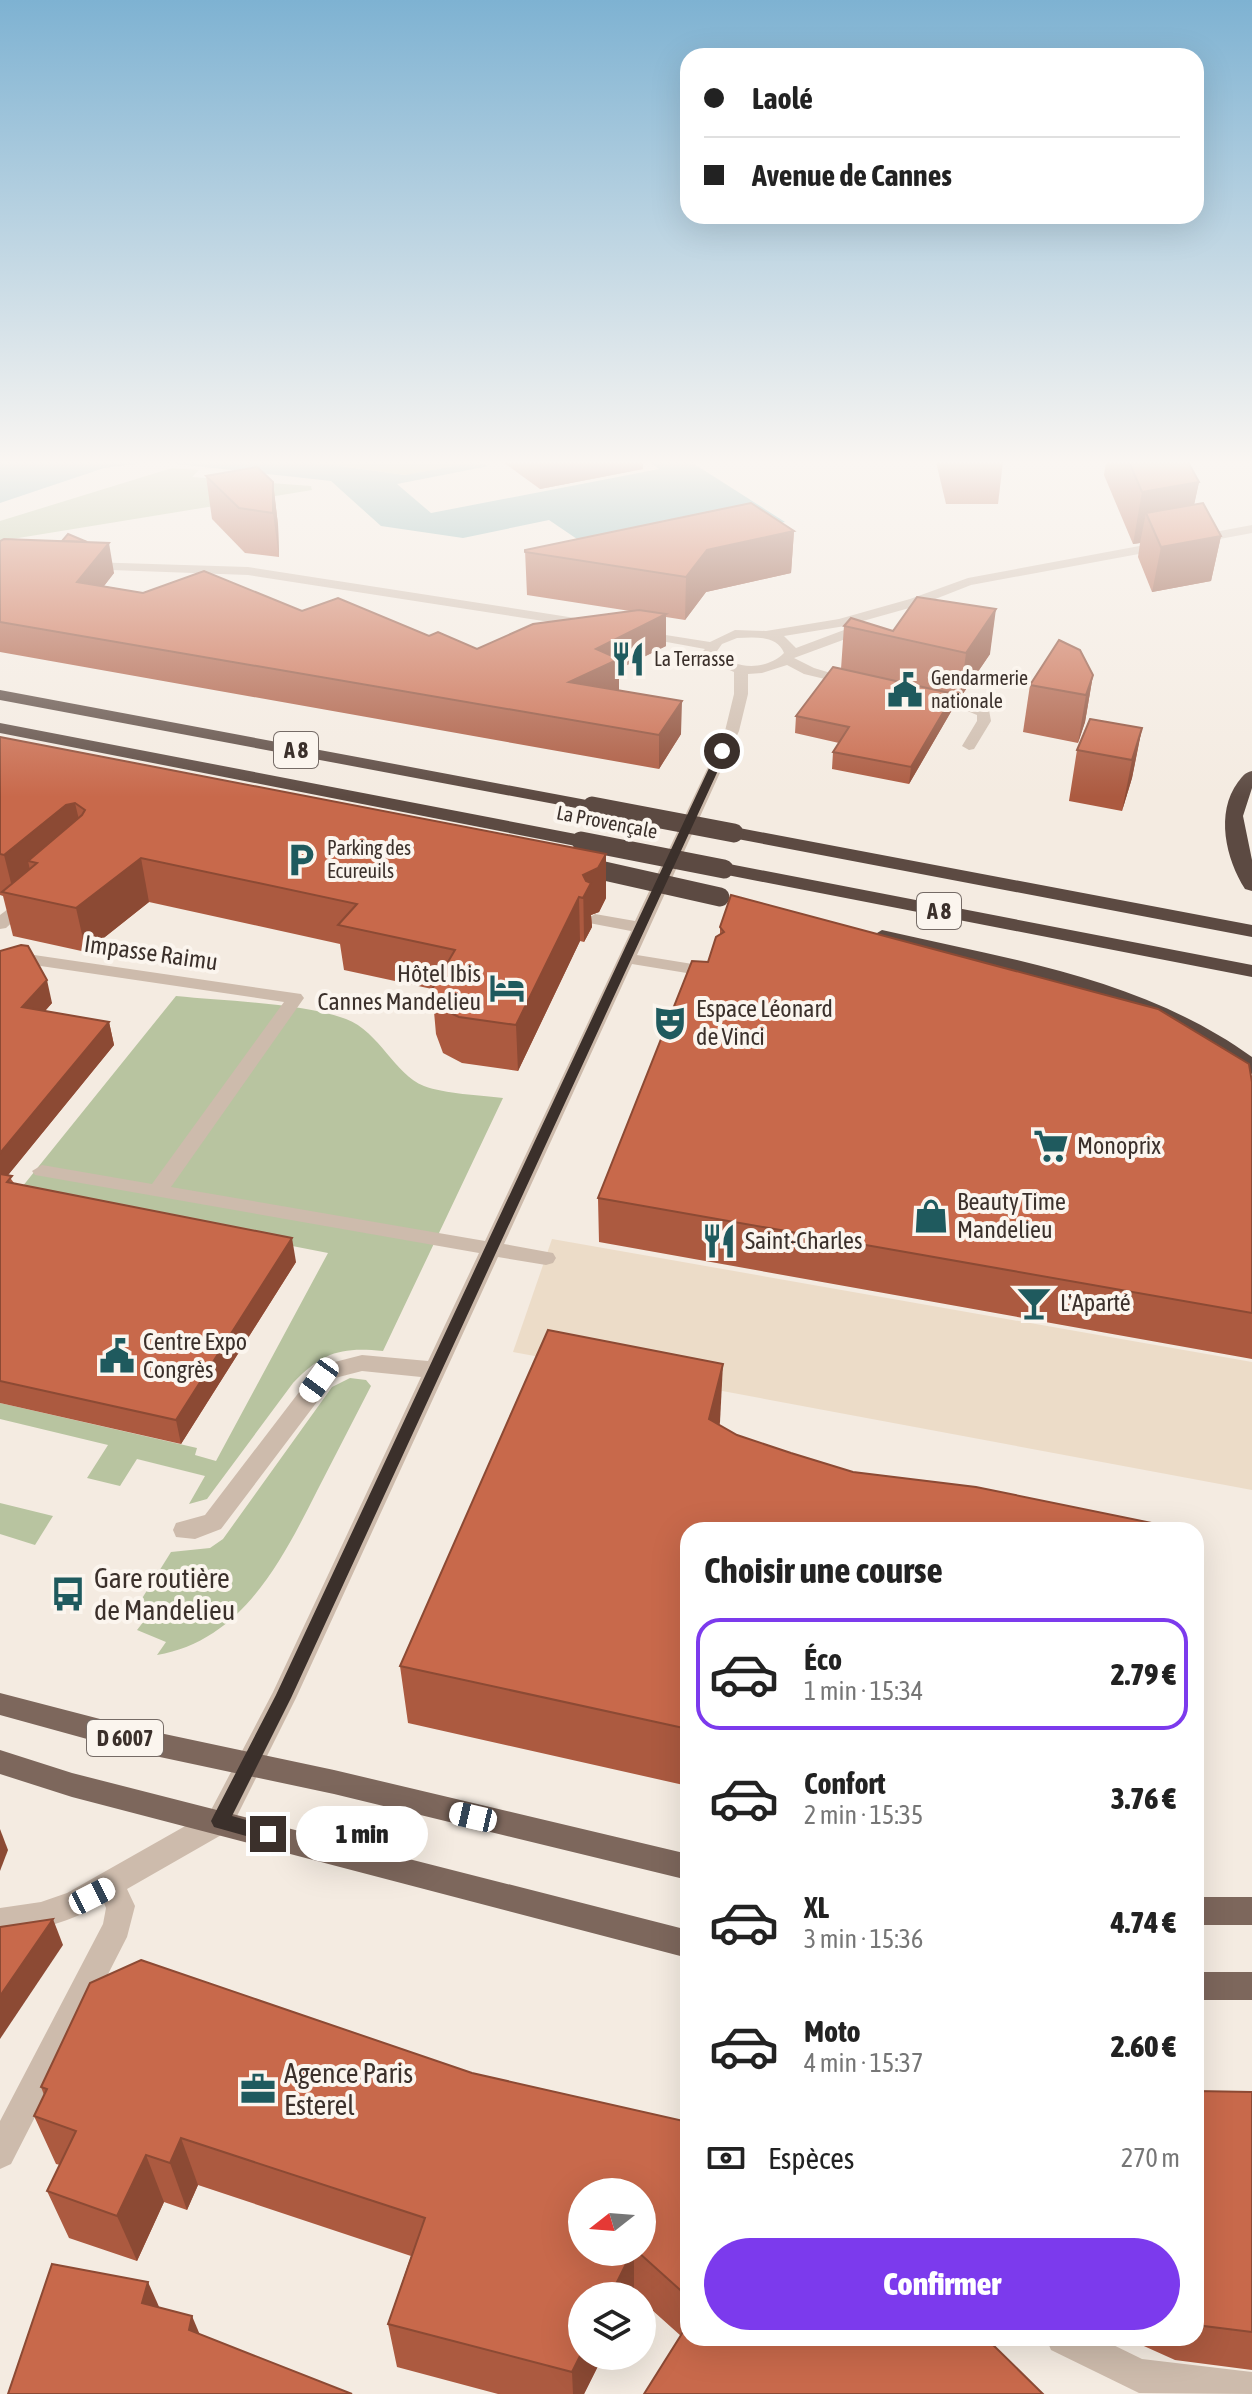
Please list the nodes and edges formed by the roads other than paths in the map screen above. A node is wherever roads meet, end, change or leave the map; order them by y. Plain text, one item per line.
1 (265, 574) edge
2 (1012, 574) edge
3 (915, 602) junction
4 (608, 628) edge
5 (624, 630) edge
6 (764, 635) junction
7 (712, 646) junction
8 (789, 657) junction
9 (741, 668) junction
10 (860, 685) edge
11 (909, 694) edge
12 (0, 695) edge
13 (0, 728) edge
14 (969, 746) dead end
15 (235, 773) junction
16 (1252, 776) edge
17 (427, 831) edge
18 (575, 865) edge
19 (1252, 885) edge
20 (36, 893) edge
21 (728, 899) edge
22 (1091, 901) junction
23 (1252, 915) edge
24 (595, 919) dead end
25 (0, 924) edge
26 (639, 927) junction
27 (855, 930) edge
28 (1252, 931) edge
29 (0, 955) edge
30 (626, 958) junction
31 (1252, 971) edge
32 (711, 972) edge
33 (1252, 1067) edge
34 (42, 1171) dead end
35 (158, 1190) junction
36 (490, 1249) junction
37 (546, 1258) dead end
38 (435, 1370) junction
39 (185, 1530) dead end
40 (0, 1704) edge
41 (0, 1762) edge
42 (252, 1764) junction
43 (220, 1821) junction
44 (680, 1865) edge
45 (110, 1887) junction
46 (1204, 1911) edge
47 (1252, 1911) edge
48 (0, 1922) edge
49 (680, 1942) edge
50 (1204, 1986) edge
51 (1252, 1986) edge
52 (0, 2153) edge
53 (1079, 2346) edge
54 (1252, 2389) edge

1 - 4 street
2 - 3 street
3 - 6 street
3 - 8 street
5 - 7 street
6 - 7 street
6 - 8 street
7 - 9 street
8 - 9 street
8 - 10 street
9 - 26 street
11 - 14 street
12 - 22 highway, La Provençale / A 8, bridge
13 - 15 highway, La Provençale / A 8
15 - 17 highway
15 - 31 highway, La Provençale / A 8, bridge
16 - 19 highway
18 - 21 highway, bridge
20 - 25 street
22 - 23 highway
22 - 28 highway, La Provençale / A 8
24 - 26 street
26 - 30 street
27 - 33 highway
29 - 35 street, Impasse Raimu
30 - 32 street
30 - 36 street
34 - 35 street
35 - 36 street
36 - 37 street
36 - 38 street
38 - 39 street
38 - 42 street
40 - 42 main road, D 6007
41 - 43 main road, D 6007
42 - 43 street
42 - 44 main road, D 6007
43 - 45 street
43 - 49 main road, D 6007
45 - 48 street
45 - 52 street
46 - 47 main road
50 - 51 main road
53 - 54 street

